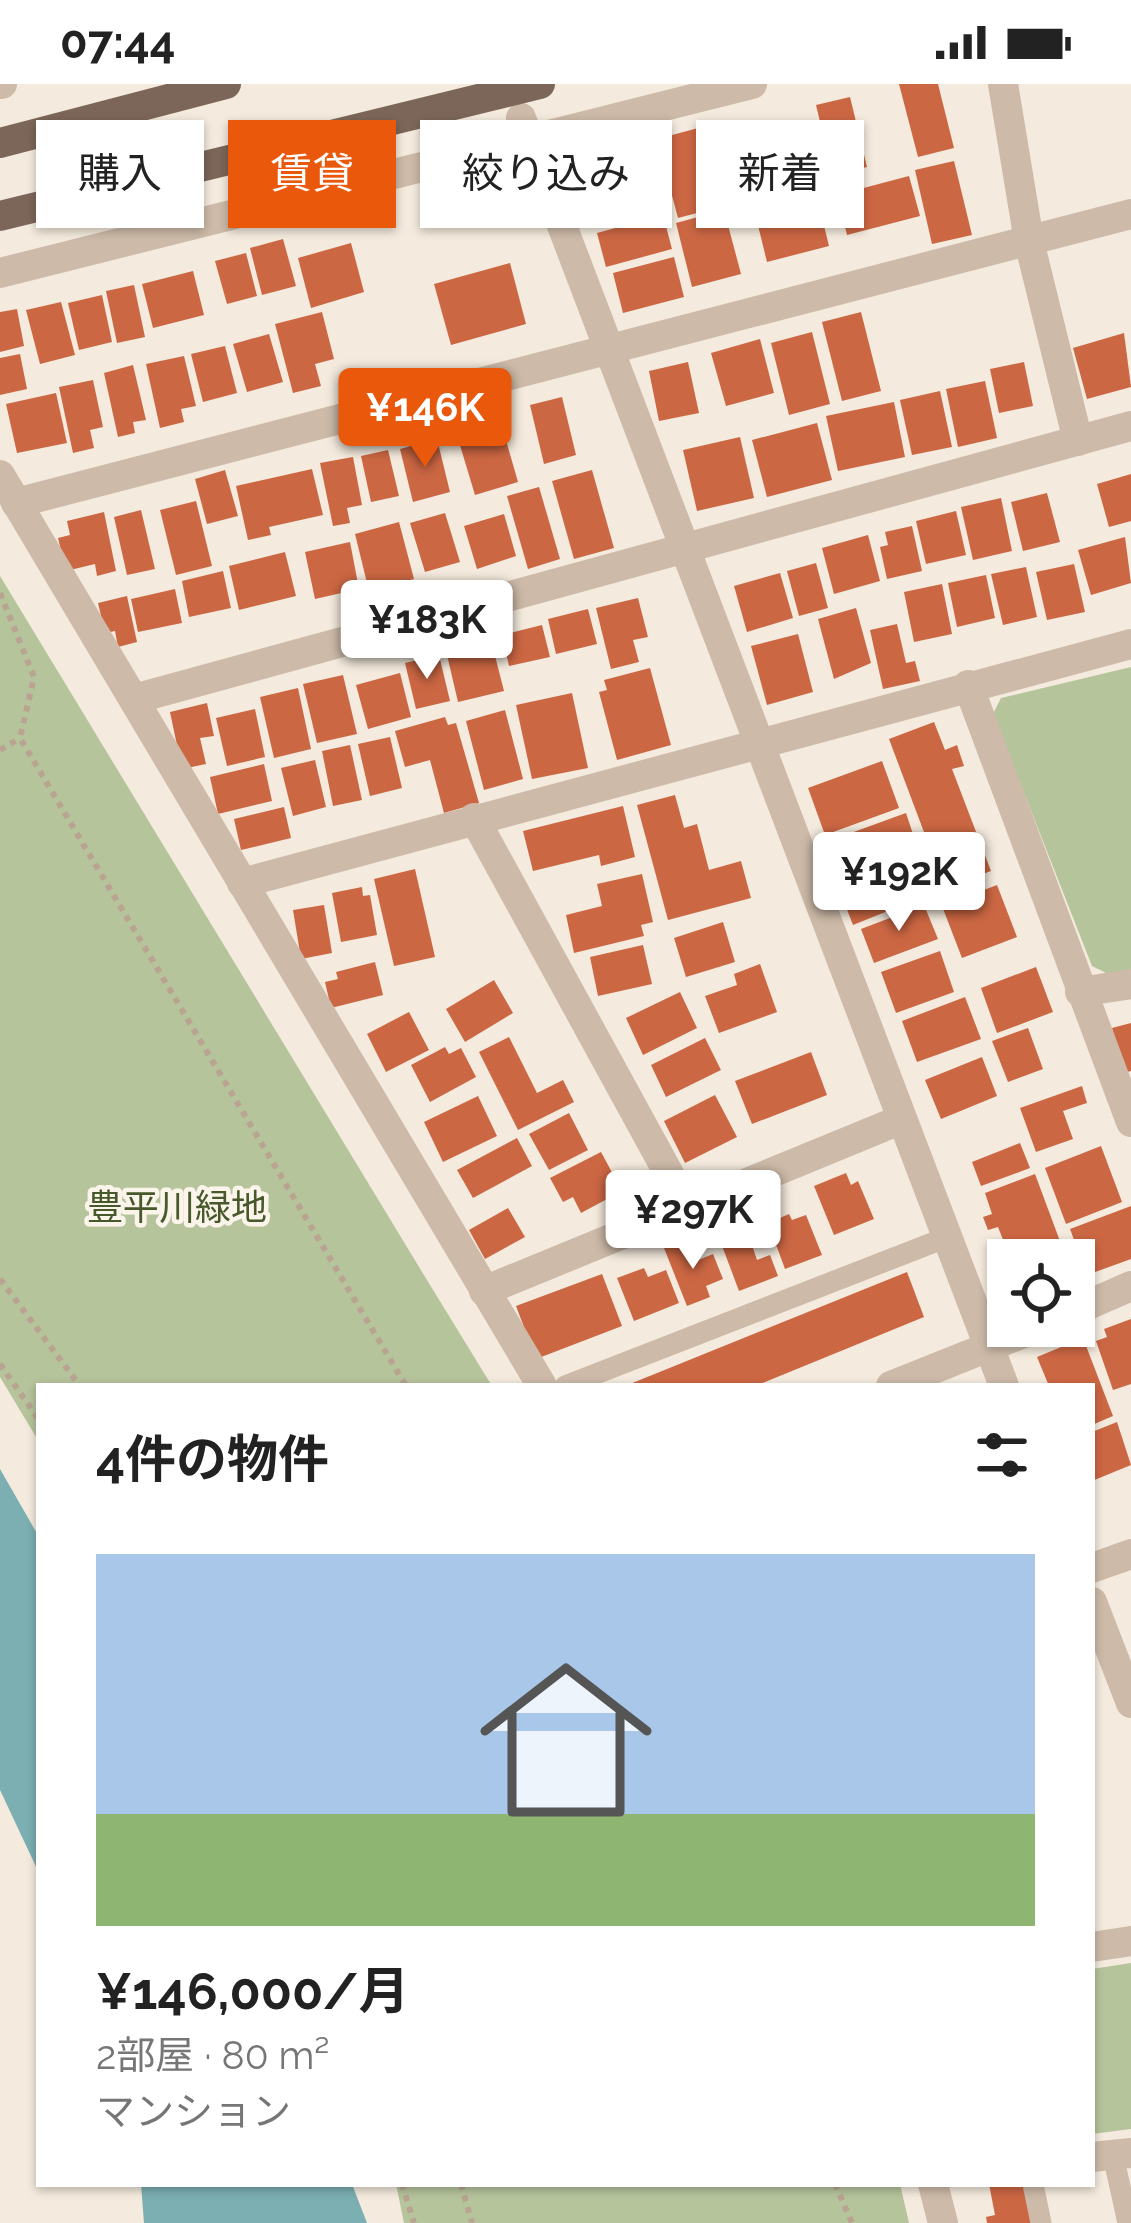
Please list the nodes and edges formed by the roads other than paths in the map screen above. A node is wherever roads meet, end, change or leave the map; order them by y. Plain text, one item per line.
1 (226, 84) edge
2 (540, 84) edge
3 (752, 84) edge
4 (1003, 84) edge
5 (570, 120) edge
6 (0, 143) edge
7 (420, 158) edge
8 (1131, 214) edge
9 (0, 216) edge
10 (561, 228) edge
11 (1029, 241) junction
12 (0, 273) edge
13 (607, 353) junction
14 (1131, 426) edge
15 (1078, 441) junction
16 (0, 476) edge
17 (16, 502) junction
18 (683, 549) junction
19 (1131, 644) edge
20 (968, 685) junction
21 (134, 699) junction
22 (756, 741) junction
23 (473, 818) junction
24 (242, 883) junction
25 (1131, 984) edge
26 (1080, 992) junction
27 (900, 1120) junction
28 (1131, 1122) edge
29 (686, 1204) junction
30 (945, 1238) junction
31 (1131, 1286) edge
32 (484, 1291) junction
33 (1095, 1302) edge
34 (994, 1347) edge
35 (989, 1349) junction
36 (540, 1383) edge
37 (573, 1383) edge
38 (899, 1383) edge
39 (1003, 1383) edge
40 (1131, 1554) edge
41 (1095, 1567) edge
42 (1095, 1611) edge
43 (1131, 1703) edge
44 (1131, 1941) edge
45 (1095, 1947) edge
46 (1112, 2155) edge
47 (934, 2187) edge
48 (1035, 2187) edge
49 (943, 2223) edge
50 (1042, 2223) edge
51 (1128, 2223) edge

1 - 6 main road
2 - 9 main road
3 - 5 street
4 - 11 street
7 - 12 street
8 - 11 street
10 - 13 street
11 - 13 street
11 - 15 street
13 - 17 street
13 - 18 street
14 - 15 street
15 - 18 street
16 - 17 street
17 - 21 street
18 - 21 street
18 - 22 street
19 - 20 street
20 - 22 street
20 - 26 street
21 - 24 street
22 - 23 street
22 - 27 street
23 - 24 street
23 - 29 street
24 - 32 street
25 - 26 street
26 - 28 street
27 - 29 street
27 - 30 street
29 - 32 street
30 - 35 street
30 - 37 lane
31 - 33 street
32 - 36 street
34 - 35 street
35 - 38 street
35 - 39 street
40 - 41 street
42 - 43 street
44 - 45 street
46 - 51 lane
47 - 49 street
48 - 50 lane

